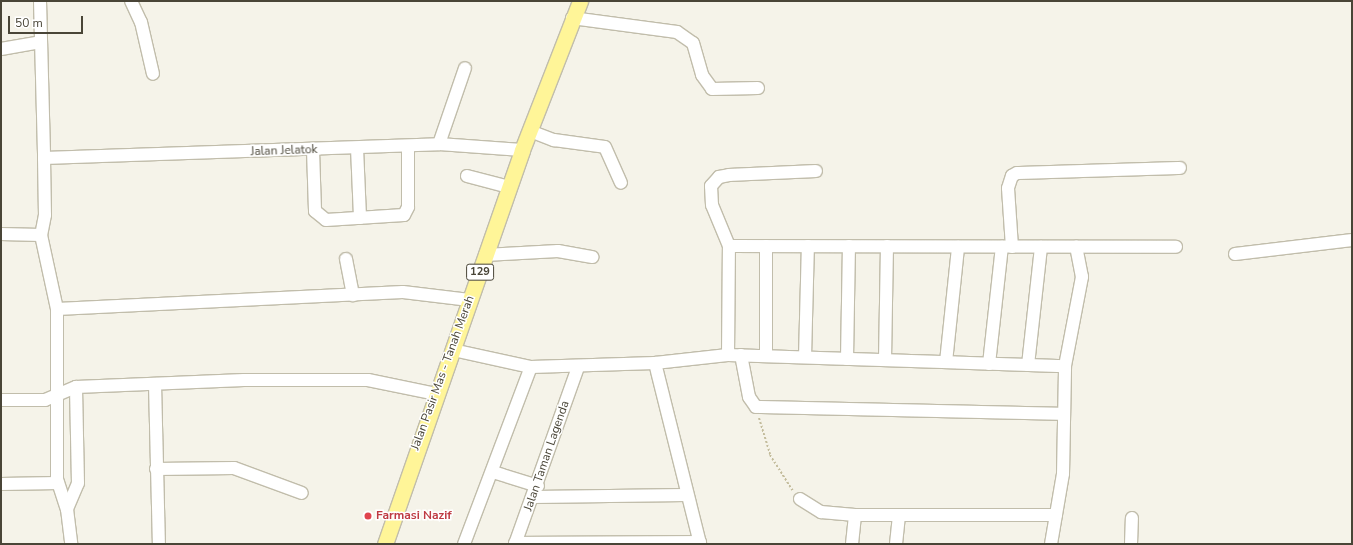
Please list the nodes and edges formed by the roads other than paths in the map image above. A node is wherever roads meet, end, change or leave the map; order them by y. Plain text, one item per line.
1 (40, 1) edge
2 (131, 1) edge
3 (580, 1) edge
4 (572, 18) junction
5 (40, 42) junction
6 (1, 49) edge
7 (465, 68) dead end
8 (153, 74) dead end
9 (758, 88) dead end
10 (530, 131) junction
11 (439, 144) junction
12 (408, 146) junction
13 (357, 148) junction
14 (313, 150) junction
15 (522, 150) junction
16 (44, 158) junction
17 (1180, 168) dead end
18 (816, 171) dead end
19 (467, 176) dead end
20 (621, 183) dead end
21 (509, 188) junction
22 (360, 218) junction
23 (1, 234) edge
24 (41, 235) junction
25 (1352, 240) edge
26 (729, 246) junction
27 (766, 246) junction
28 (808, 246) junction
29 (849, 246) junction
30 (887, 246) junction
31 (958, 247) junction
32 (1007, 247) junction
33 (1041, 247) junction
34 (1076, 247) junction
35 (1176, 247) dead end
36 (1235, 254) dead end
37 (485, 255) junction
38 (592, 257) dead end
39 (346, 259) dead end
40 (353, 295) junction
41 (470, 300) junction
42 (57, 310) junction
43 (453, 350) junction
44 (728, 355) junction
45 (741, 355) junction
46 (766, 356) junction
47 (805, 358) junction
48 (847, 359) junction
49 (885, 360) junction
50 (946, 362) junction
51 (655, 363) junction
52 (989, 364) junction
53 (1028, 365) junction
54 (1065, 366) junction
55 (531, 367) junction
56 (578, 367) junction
57 (155, 384) junction
58 (76, 387) junction
59 (57, 393) junction
60 (436, 394) junction
61 (1, 400) edge
62 (1063, 414) junction
63 (156, 469) junction
64 (493, 472) junction
65 (58, 483) junction
66 (1, 484) edge
67 (538, 486) junction
68 (302, 493) dead end
69 (685, 495) junction
70 (534, 497) junction
71 (800, 500) road end
72 (67, 509) junction
73 (855, 515) junction
74 (1056, 515) junction
75 (899, 516) junction
76 (1132, 518) dead end
77 (700, 543) edge
78 (71, 544) edge
79 (159, 544) edge
80 (385, 544) edge
81 (464, 544) edge
82 (515, 544) edge
83 (852, 544) edge
84 (896, 544) edge
85 (1051, 544) edge
86 (1131, 544) edge

1 - 5 street
2 - 8 street
3 - 4 main road, Jalan Pasir Mas - Tanah Merah / 129
4 - 9 street
4 - 10 main road, Jalan Pasir Mas - Tanah Merah / 129
5 - 6 street
5 - 16 street
7 - 11 street
10 - 15 main road, Jalan Pasir Mas - Tanah Merah / 129
10 - 20 street
11 - 12 street, Jalan Jelatok
11 - 15 street, Jalan Jelatok
12 - 13 street, Jalan Jelatok
12 - 22 street
13 - 14 street, Jalan Jelatok
13 - 22 street
14 - 16 street, Jalan Jelatok
14 - 22 street
15 - 21 main road, Jalan Pasir Mas - Tanah Merah / 129
16 - 24 street
17 - 32 street
18 - 26 street
19 - 21 street
21 - 37 main road, Jalan Pasir Mas - Tanah Merah / 129
23 - 24 street
24 - 42 street
25 - 36 street
26 - 27 street
26 - 44 street
27 - 28 street
27 - 46 street
28 - 29 street
28 - 47 street
29 - 30 street
29 - 48 street
30 - 31 street
30 - 49 street
31 - 32 street
31 - 50 street
32 - 33 street
32 - 52 street
33 - 34 street
33 - 53 street
34 - 35 street
34 - 54 street
37 - 38 street
37 - 41 main road, Jalan Pasir Mas - Tanah Merah / 129
39 - 40 street
40 - 41 street
40 - 42 street
41 - 43 main road, Jalan Pasir Mas - Tanah Merah / 129
42 - 59 street
43 - 55 street
43 - 60 main road, Jalan Pasir Mas - Tanah Merah / 129
44 - 45 street
44 - 51 street
45 - 46 street
45 - 62 street
46 - 47 street
47 - 48 street
48 - 49 street
49 - 50 street
50 - 52 street
51 - 56 street
51 - 69 street
52 - 53 street
53 - 54 street
54 - 62 street
55 - 56 street
55 - 64 street
56 - 67 street, Jalan Taman Lagenda
57 - 58 street
57 - 60 street
57 - 63 street
58 - 59 street
58 - 72 street
59 - 61 street
59 - 65 street
60 - 80 main road, Jalan Pasir Mas - Tanah Merah / 129
62 - 74 street
63 - 68 street
63 - 79 street
64 - 67 street
64 - 81 street
65 - 66 street
65 - 72 street
67 - 70 street, Jalan Taman Lagenda
69 - 70 street
69 - 77 street
70 - 82 street, Jalan Taman Lagenda
71 - 73 street
72 - 78 street
73 - 75 street
73 - 83 street
74 - 75 street
74 - 85 street
75 - 84 street
76 - 86 street
77 - 82 street

